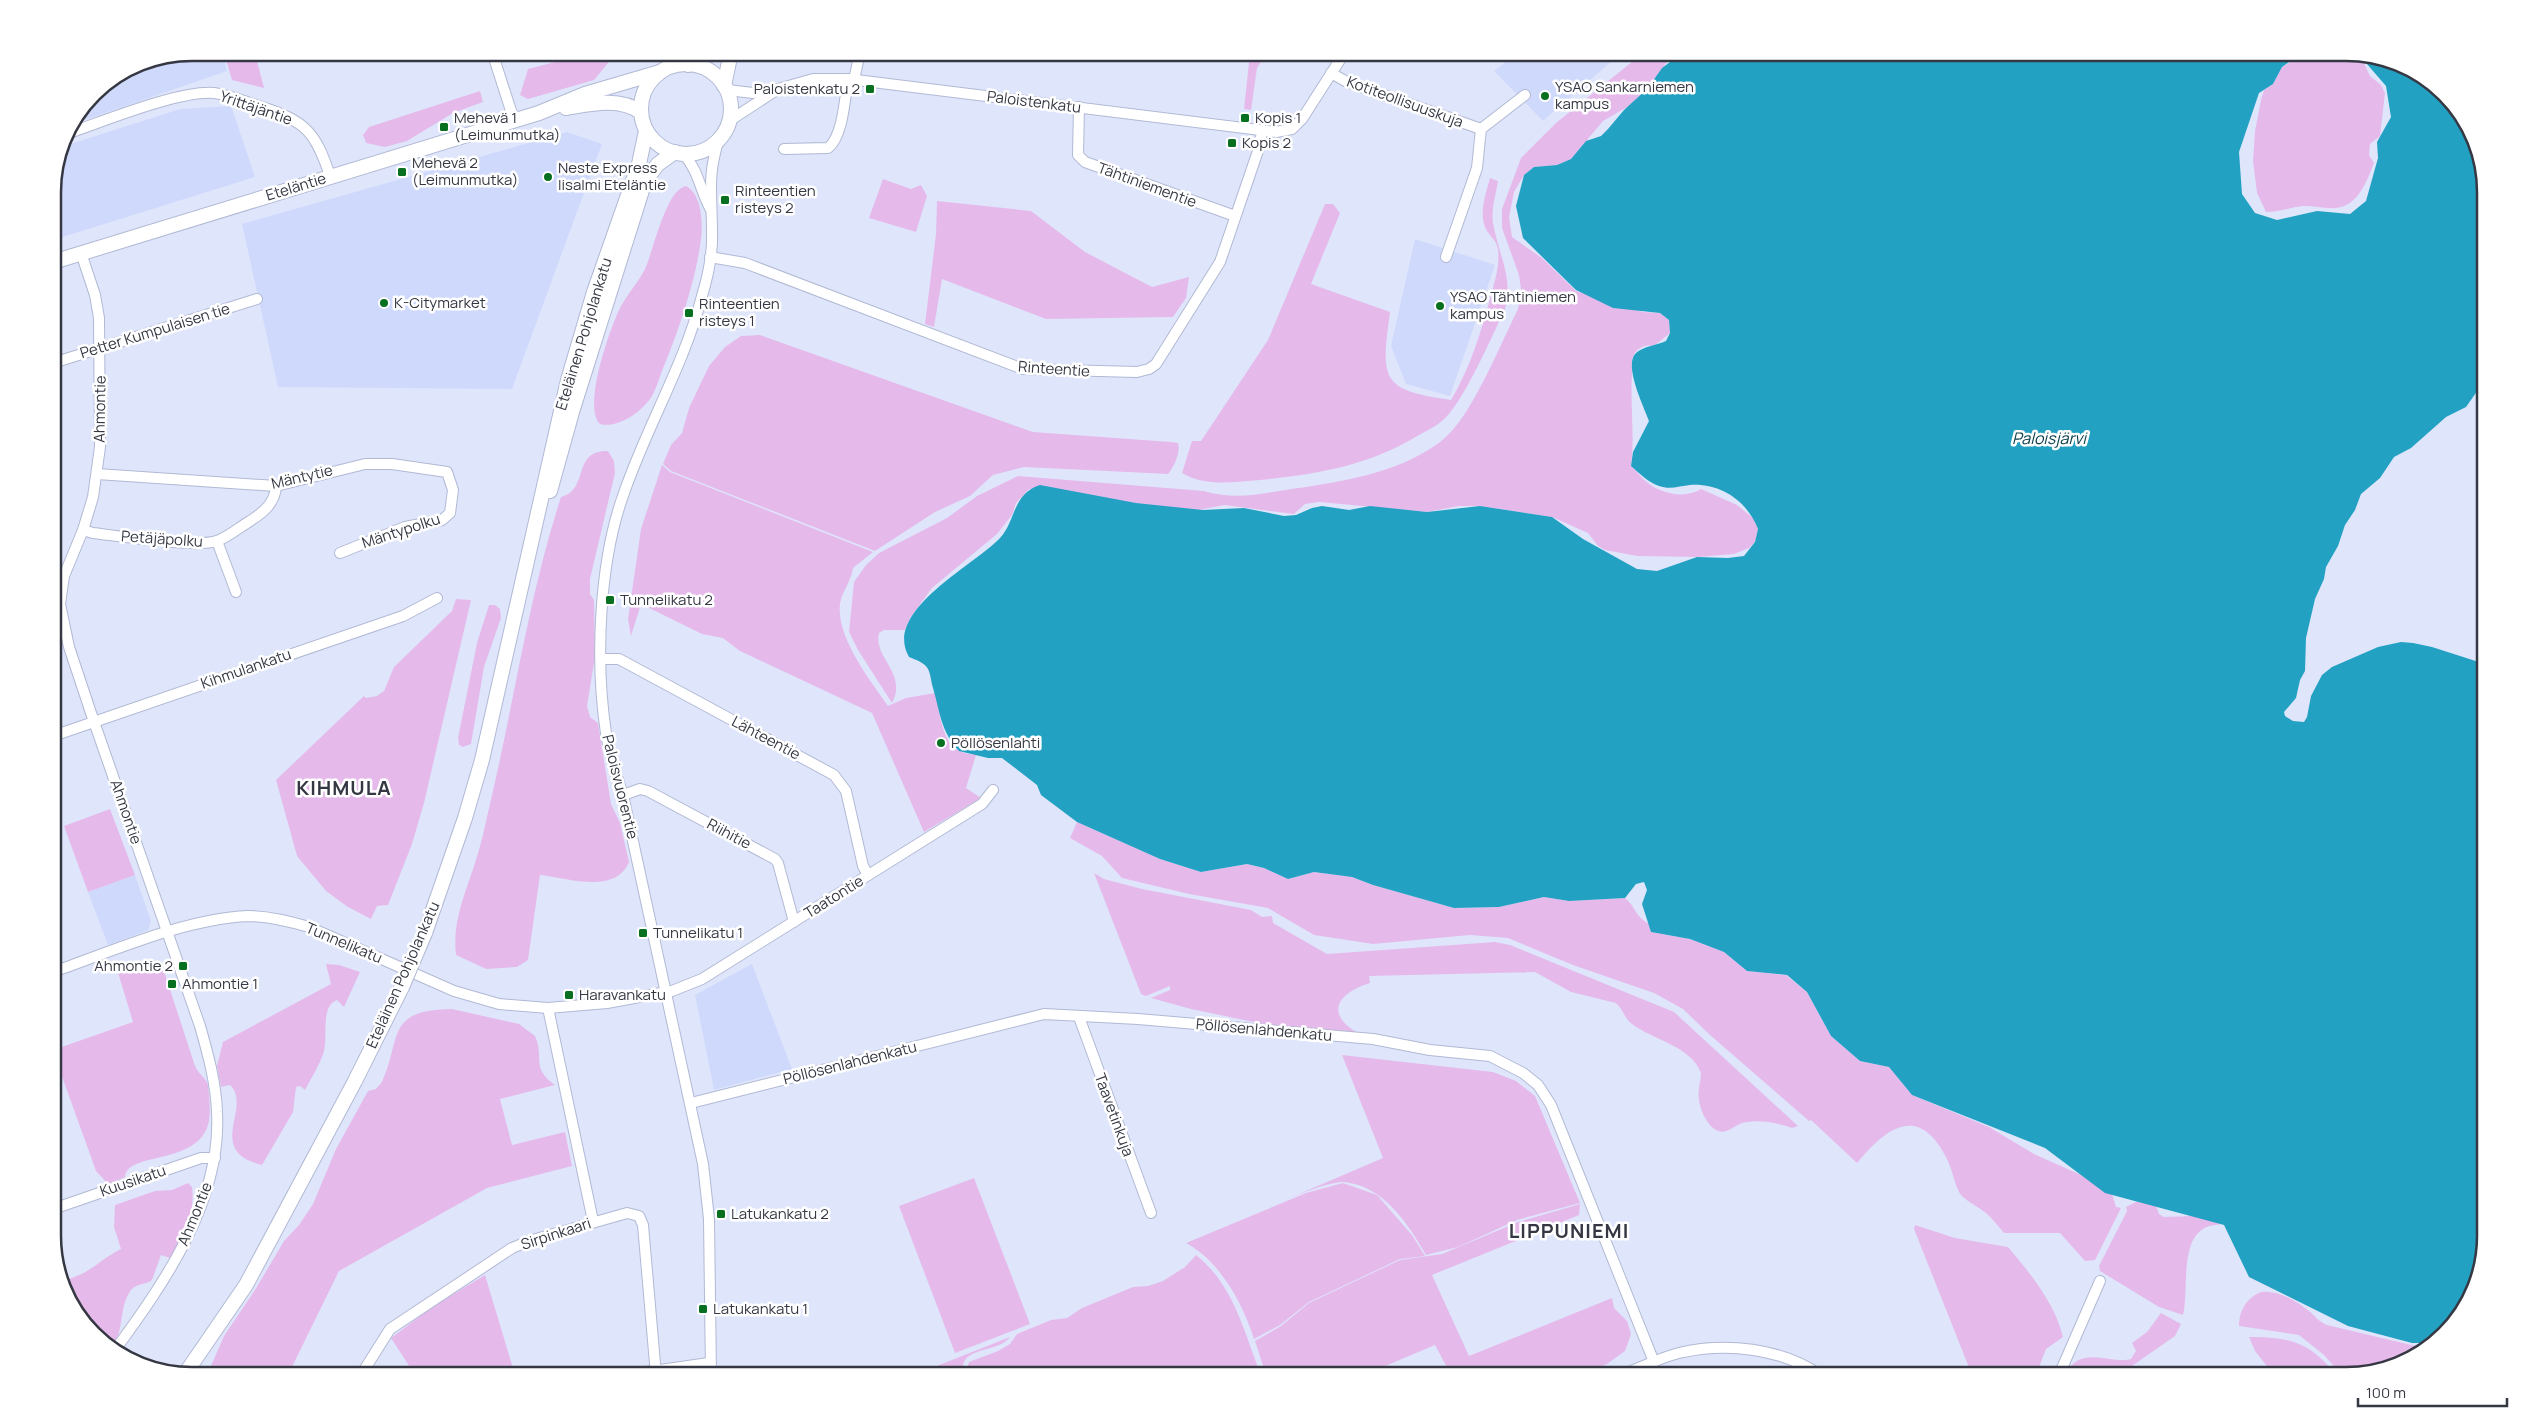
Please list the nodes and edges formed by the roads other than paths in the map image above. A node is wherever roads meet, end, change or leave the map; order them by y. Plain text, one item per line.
1 (495, 61) edge
2 (694, 61) edge
3 (730, 61) edge
4 (857, 61) edge
5 (1339, 61) edge
6 (688, 65) junction
7 (660, 72) junction
8 (1331, 73) junction
9 (851, 79) junction
10 (726, 88) junction
11 (778, 89) junction
12 (1525, 94) dead end
13 (1079, 107) junction
14 (641, 112) junction
15 (539, 113) junction
16 (514, 120) junction
17 (729, 121) junction
18 (1480, 129) junction
19 (77, 130) edge
20 (1262, 130) junction
21 (646, 131) junction
22 (719, 139) junction
23 (784, 149) dead end
24 (679, 153) junction
25 (330, 176) junction
26 (711, 209) junction
27 (1235, 216) junction
28 (81, 253) junction
29 (710, 257) junction
30 (1446, 257) dead end
31 (62, 259) edge
32 (257, 299) dead end
33 (101, 348) junction
34 (62, 360) edge
35 (447, 472) joint
36 (97, 474) junction
37 (276, 486) junction
38 (83, 530) junction
39 (533, 540) junction
40 (217, 541) junction
41 (340, 553) dead end
42 (62, 583) edge
43 (236, 592) dead end
44 (437, 598) dead end
45 (62, 624) edge
46 (602, 659) junction
47 (94, 722) junction
48 (62, 733) edge
49 (993, 790) dead end
50 (623, 794) junction
51 (868, 875) junction
52 (794, 922) junction
53 (167, 932) junction
54 (62, 969) edge
55 (666, 992) junction
56 (548, 1008) junction
57 (1079, 1017) junction
58 (691, 1103) junction
59 (215, 1158) junction
60 (62, 1206) edge
61 (1151, 1213) dead end
62 (593, 1221) junction
63 (2100, 1281) dead end
64 (119, 1344) edge
65 (1654, 1362) junction
66 (709, 1363) junction
67 (190, 1367) edge
68 (367, 1367) edge
69 (655, 1367) edge
70 (688, 1367) edge
71 (709, 1367) edge
72 (1642, 1367) edge
73 (1804, 1367) edge
74 (2063, 1367) edge

1 - 16 street
2 - 6 main road
3 - 10 main road
4 - 9 street
5 - 8 street
6 - 7 main road
6 - 10 main road
7 - 14 main road
7 - 15 main road, Eteläntie
8 - 18 street, Kotiteollisuuskuja
8 - 20 street, Paloistenkatu
9 - 11 street, Paloistenkatu
9 - 13 street, Paloistenkatu
9 - 23 street
10 - 11 street, Paloistenkatu
10 - 17 main road
11 - 17 street, Paloistenkatu
12 - 18 street
13 - 20 street, Paloistenkatu
13 - 27 street, Tähtiniementie
14 - 15 main road, Eteläntie
14 - 21 main road
15 - 16 main road, Eteläntie
16 - 25 main road, Eteläntie
17 - 22 main road
18 - 30 street
19 - 25 street, Yrittäjäntie
20 - 27 street, Rinteentie
21 - 24 main road
21 - 39 main road, Eteläinen Pohjolankatu
22 - 24 main road
22 - 26 street, Paloisvuorentie
24 - 26 street, Paloisvuorentie
24 - 39 main road, Eteläinen Pohjolankatu
25 - 28 main road, Eteläntie
26 - 29 street, Paloisvuorentie
27 - 29 street, Rinteentie
28 - 31 main road, Eteläntie
28 - 33 street, Ahmontie
29 - 46 street, Paloisvuorentie
32 - 33 street, Petter Kumpulaisen tie
33 - 34 street, Petter Kumpulaisen tie
33 - 36 street, Ahmontie
35 - 37 street, Mäntytie
35 - 41 street, Mäntypolku
36 - 37 street, Mäntytie
36 - 38 street, Ahmontie
37 - 40 street, Petäjäpolku
38 - 40 street, Petäjäpolku
38 - 42 street, Ahmontie
39 - 67 main road, Eteläinen Pohjolankatu, bridge
40 - 43 street
44 - 47 street, Kihmulankatu
45 - 47 street, Ahmontie
46 - 50 street, Paloisvuorentie
46 - 51 street, Lähteentie
47 - 48 street, Kihmulankatu
47 - 53 street, Ahmontie
49 - 51 street, Taatontie
50 - 52 street, Riihitie
50 - 55 street, Paloisvuorentie
51 - 52 street, Taatontie
52 - 55 street, Taatontie
53 - 54 street, Tunnelikatu
53 - 56 street, Tunnelikatu
53 - 59 street, Ahmontie
55 - 56 street, Tunnelikatu
55 - 58 street, Paloisvuorentie
56 - 62 street
57 - 58 street, Pöllösenlahdenkatu
57 - 61 street, Taavetinkuja
57 - 65 street, Pöllösenlahdenkatu
58 - 66 street, Paloisvuorentie
59 - 60 street, Kuusikatu
59 - 64 street, Ahmontie
62 - 68 street, Sirpinkaari
62 - 69 street, Sirpinkaari
63 - 74 street
65 - 72 street
65 - 73 street
66 - 70 street
66 - 71 street, Paloisvuorentie

